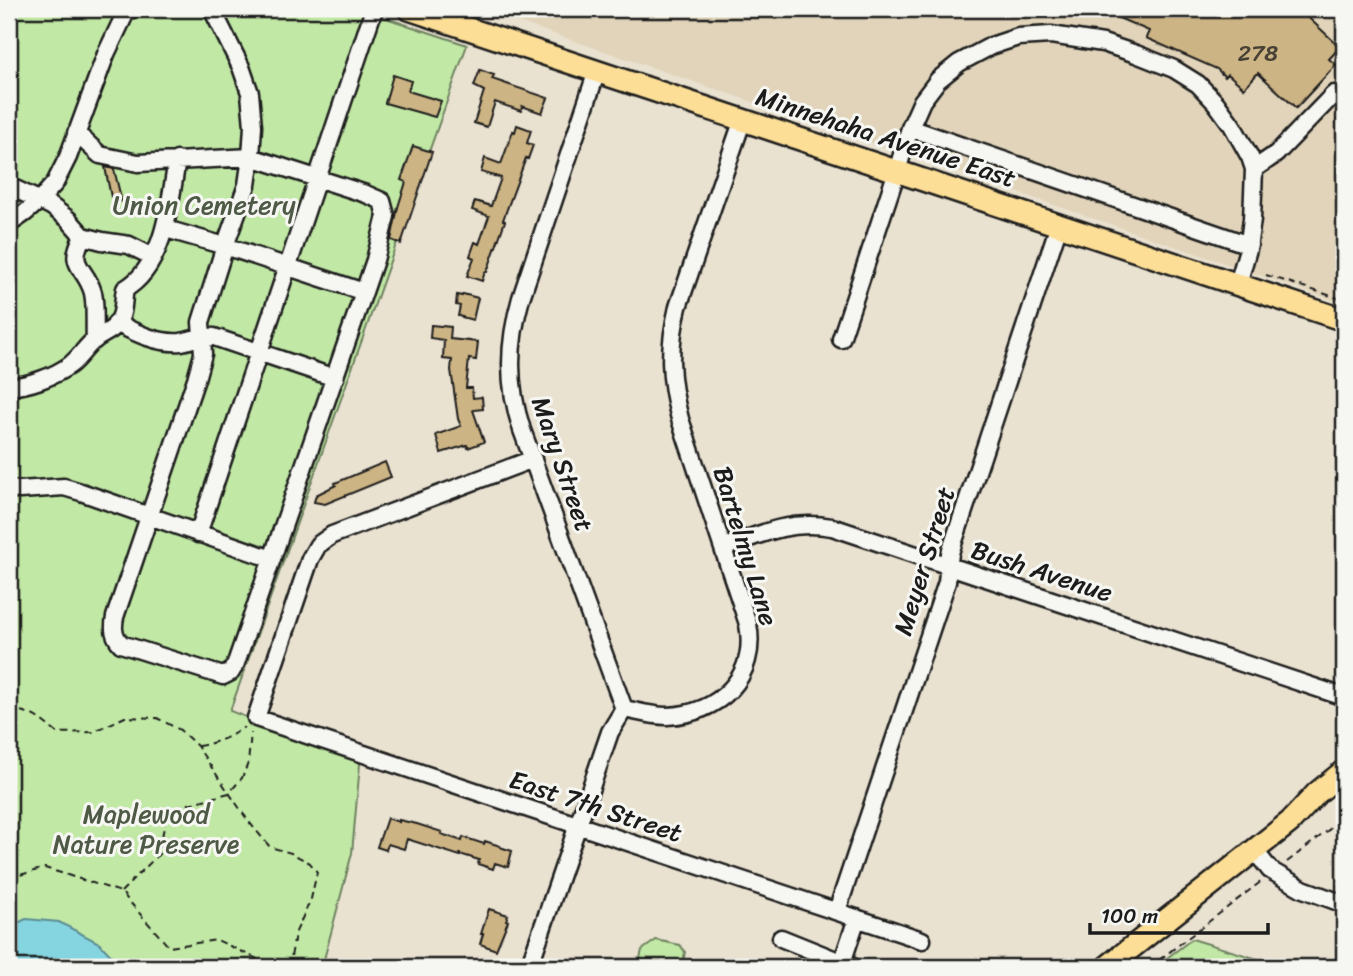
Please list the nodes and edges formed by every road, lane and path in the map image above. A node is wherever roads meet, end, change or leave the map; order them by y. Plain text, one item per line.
1 (212, 9) edge
2 (374, 9) edge
3 (409, 9) edge
4 (122, 10) edge
5 (597, 71) junction
6 (1334, 94) dead end
7 (743, 119) junction
8 (910, 128) junction
9 (76, 133) junction
10 (251, 157) junction
11 (177, 160) junction
12 (1254, 169) junction
13 (897, 171) junction
14 (316, 178) junction
15 (9, 186) edge
16 (39, 201) junction
17 (9, 224) edge
18 (1059, 225) junction
19 (166, 229) junction
20 (83, 236) junction
21 (1249, 245) junction
22 (226, 246) junction
23 (153, 257) junction
24 (286, 266) junction
25 (1237, 284) junction
26 (365, 292) junction
27 (1344, 320) edge
28 (116, 323) junction
29 (202, 336) junction
30 (841, 339) dead end
31 (95, 340) junction
32 (258, 352) junction
33 (335, 378) junction
34 (9, 387) edge
35 (533, 459) junction
36 (9, 489) edge
37 (149, 517) junction
38 (198, 534) junction
39 (723, 548) junction
40 (272, 559) junction
41 (949, 566) junction
42 (1344, 697) edge
43 (624, 709) junction
44 (9, 710) edge
45 (256, 718) junction
46 (197, 746) junction
47 (1344, 771) edge
48 (1344, 788) edge
49 (229, 793) junction
50 (1344, 818) edge
51 (1290, 822) junction
52 (579, 826) junction
53 (1255, 851) junction
54 (1273, 872) junction
55 (9, 878) edge
56 (121, 892) junction
57 (1344, 904) edge
58 (836, 911) junction
59 (856, 918) junction
60 (781, 938) dead end
61 (922, 940) dead end
62 (848, 965) edge
63 (274, 967) edge
64 (286, 967) edge
65 (529, 967) edge
66 (1107, 967) edge
67 (1150, 967) edge

1 - 10 street
2 - 14 street
3 - 5 main road, Minnehaha Avenue East
4 - 9 street
5 - 7 main road, Minnehaha Avenue East
5 - 35 street, Mary Street
6 - 12 street
7 - 13 main road, Minnehaha Avenue East
7 - 39 street, Bartelmy Lane
8 - 12 street
8 - 13 street
8 - 21 street
9 - 11 street
9 - 16 street
10 - 11 street
10 - 14 street
10 - 22 street
11 - 19 street
12 - 21 street
13 - 18 main road, Minnehaha Avenue East
13 - 30 street
14 - 24 street
14 - 26 street
15 - 16 street
16 - 17 street
16 - 20 street
18 - 25 main road, Minnehaha Avenue East
18 - 41 street, Meyer Street
19 - 22 street
19 - 23 street
20 - 23 street
20 - 31 street
21 - 25 street
22 - 24 street
22 - 29 street
23 - 28 street
24 - 26 street
24 - 32 street
25 - 27 main road, Minnehaha Avenue East
26 - 33 street
28 - 29 street
28 - 31 street
29 - 32 street
29 - 37 street
31 - 34 street
32 - 33 street
32 - 38 street
33 - 40 street
35 - 43 street, Mary Street
35 - 45 street
36 - 37 street
37 - 38 street
37 - 40 street
38 - 40 street
39 - 41 street, Bush Avenue
39 - 43 street, Bartelmy Lane
41 - 42 street, Bush Avenue
41 - 58 street, Meyer Street
43 - 52 street
44 - 46 path
45 - 46 path
45 - 49 path
45 - 52 street, East 7th Street
46 - 49 path
47 - 51 main road
48 - 51 main road
49 - 56 path
49 - 64 path
50 - 54 path
51 - 53 main road
52 - 58 street, East 7th Street
52 - 65 street
53 - 54 street
53 - 66 main road
54 - 57 street
54 - 67 path
55 - 56 path
56 - 63 path
58 - 59 street, East 7th Street
59 - 61 street, East 7th Street
59 - 62 street
60 - 62 street

